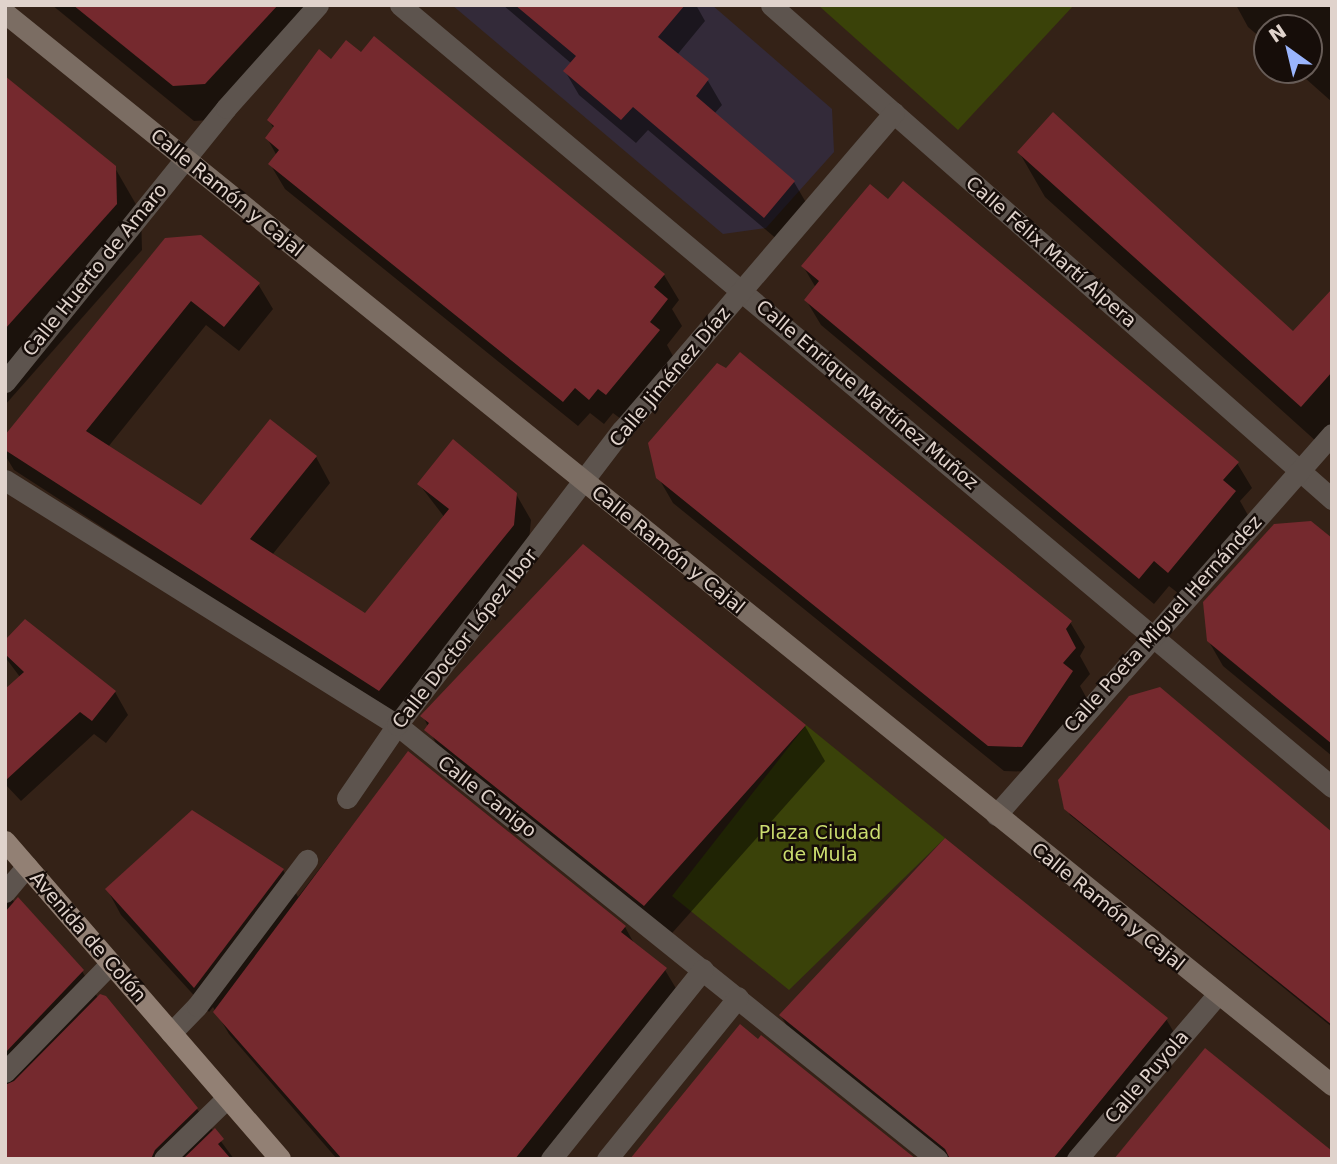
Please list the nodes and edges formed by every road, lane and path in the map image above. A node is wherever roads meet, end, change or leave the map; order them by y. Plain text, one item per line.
1 (318, 5) edge
2 (400, 5) edge
3 (771, 5) edge
4 (5, 13) edge
5 (894, 113) junction
6 (185, 159) junction
7 (742, 292) junction
8 (5, 382) edge
9 (1332, 434) edge
10 (1299, 470) junction
11 (5, 480) edge
12 (584, 482) junction
13 (1332, 499) edge
14 (1153, 635) junction
15 (397, 725) junction
16 (1332, 787) edge
17 (348, 798) dead end
18 (996, 815) junction
19 (5, 841) edge
20 (307, 860) dead end
21 (27, 866) junction
22 (5, 892) edge
23 (110, 963) junction
24 (702, 969) junction
25 (1217, 995) junction
26 (738, 998) junction
27 (171, 1034) junction
28 (5, 1072) edge
29 (1332, 1085) edge
30 (227, 1098) junction
31 (164, 1159) edge
32 (280, 1159) edge
33 (551, 1159) edge
34 (607, 1159) edge
35 (937, 1159) edge
36 (1077, 1159) edge

1 - 6 street, Calle Huerto de Amaro
2 - 7 street, Calle Enrique Martínez Muñoz
3 - 5 street, Calle Félix Martí Alpera
4 - 6 main road, Calle Ramón y Cajal
5 - 7 street, Calle Jiménez Díaz
5 - 10 street, Calle Félix Martí Alpera
6 - 8 street, Calle Huerto de Amaro
6 - 12 main road, Calle Ramón y Cajal
7 - 12 street, Calle Jiménez Díaz
7 - 14 street, Calle Enrique Martínez Muñoz
9 - 10 street, Calle Poeta Miguel Hernández
10 - 13 street, Calle Félix Martí Alpera
10 - 14 street, Calle Poeta Miguel Hernández
11 - 15 street, Calle Canigo
12 - 15 street, Calle Doctor López Ibor
12 - 18 main road, Calle Ramón y Cajal
14 - 16 street, Calle Enrique Martínez Muñoz
14 - 18 street, Calle Poeta Miguel Hernández
15 - 17 street, Calle Doctor López Ibor
15 - 24 street, Calle Canigo
18 - 25 main road, Calle Ramón y Cajal
19 - 21 main road, Avenida de Colón
20 - 27 street
21 - 22 street
21 - 23 main road, Avenida de Colón
23 - 27 main road, Avenida de Colón
23 - 28 street
24 - 26 street, Calle Canigo
24 - 33 street
25 - 29 main road, Calle Ramón y Cajal
25 - 36 street, Calle Puyola
26 - 34 street
26 - 35 street, Calle Canigo
27 - 30 main road, Avenida de Colón
30 - 31 street
30 - 32 main road, Avenida de Colón

